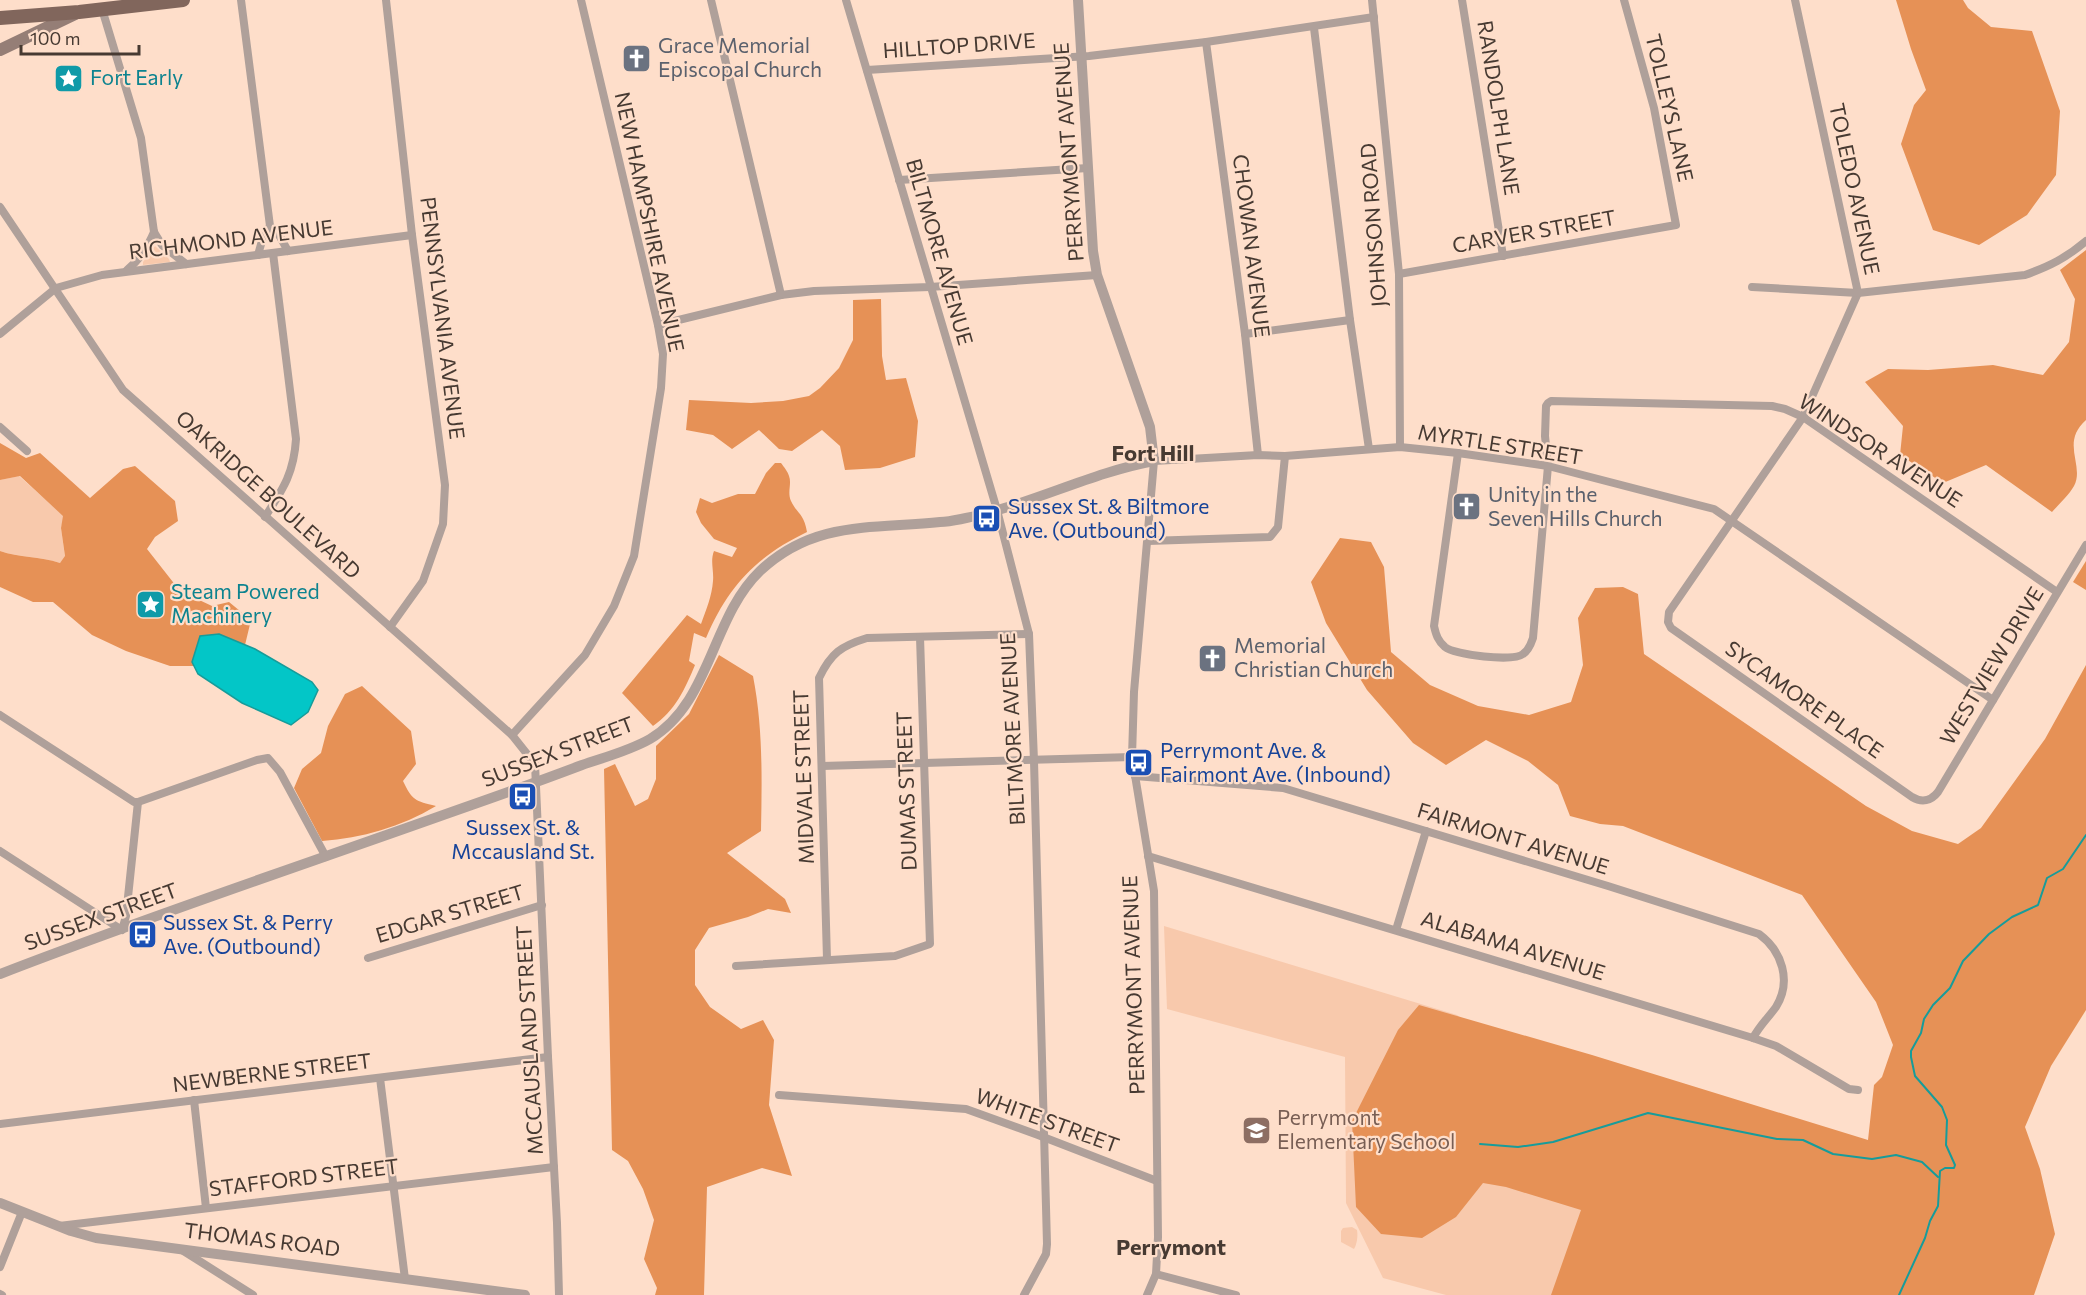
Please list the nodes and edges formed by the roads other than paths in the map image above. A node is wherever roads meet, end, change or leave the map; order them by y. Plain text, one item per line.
1 (183, 0) edge
2 (241, 0) edge
3 (386, 0) edge
4 (581, 0) edge
5 (711, 0) edge
6 (846, 0) edge
7 (1078, 0) edge
8 (1372, 0) edge
9 (1462, 0) edge
10 (1624, 0) edge
11 (1795, 0) edge
12 (132, 3) edge
13 (102, 9) junction
14 (79, 12) junction
15 (1374, 17) junction
16 (0, 18) edge
17 (1314, 28) junction
18 (1206, 42) junction
19 (0, 50) edge
20 (1082, 56) junction
21 (867, 70) junction
22 (1088, 168) junction
23 (899, 180) junction
24 (0, 207) edge
25 (1676, 225) joint
26 (270, 226) junction
27 (154, 232) junction
28 (412, 235) junction
29 (2086, 241) edge
30 (288, 251) junction
31 (273, 253) junction
32 (258, 255) junction
33 (1503, 256) junction
34 (186, 264) junction
35 (125, 272) junction
36 (1399, 274) junction
37 (1097, 276) junction
38 (930, 287) junction
39 (1752, 287) dead end
40 (56, 288) junction
41 (1858, 293) junction
42 (781, 295) junction
43 (1350, 320) junction
44 (658, 325) junction
45 (0, 333) edge
46 (1245, 334) junction
47 (1803, 417) junction
48 (0, 427) edge
49 (1400, 447) junction
50 (1369, 449) junction
51 (27, 451) dead end
52 (1458, 453) junction
53 (1258, 455) junction
54 (1285, 456) junction
55 (1154, 461) junction
56 (1548, 466) junction
57 (997, 510) junction
58 (265, 516) junction
59 (1733, 520) junction
60 (1148, 541) junction
61 (2086, 545) edge
62 (2057, 592) junction
63 (1668, 622) joint
64 (390, 627) junction
65 (1029, 634) junction
66 (920, 637) junction
67 (1993, 700) junction
68 (0, 715) edge
69 (512, 735) junction
70 (1132, 757) junction
71 (1034, 761) junction
72 (925, 762) junction
73 (822, 766) junction
74 (1135, 776) junction
75 (536, 782) junction
76 (1925, 801) joint
77 (138, 802) junction
78 (1426, 831) junction
79 (0, 851) edge
80 (1148, 856) junction
81 (326, 857) junction
82 (542, 905) junction
83 (122, 930) junction
84 (1396, 930) junction
85 (368, 958) dead end
86 (827, 959) junction
87 (736, 966) dead end
88 (0, 974) edge
89 (1753, 1038) junction
90 (548, 1057) junction
91 (380, 1078) junction
92 (1858, 1090) dead end
93 (779, 1095) dead end
94 (194, 1100) junction
95 (0, 1124) edge
96 (1044, 1137) junction
97 (554, 1167) junction
98 (1157, 1181) junction
99 (393, 1185) junction
100 (0, 1203) edge
101 (206, 1208) junction
102 (22, 1212) junction
103 (58, 1226) junction
104 (182, 1250) junction
105 (0, 1267) edge
106 (1156, 1274) junction
107 (405, 1279) junction
108 (253, 1295) edge
109 (525, 1295) edge
110 (559, 1295) edge
111 (1024, 1295) edge
112 (1147, 1295) edge
113 (1236, 1295) edge

1 - 12 main road
2 - 26 street
3 - 28 street, PENNSYLVANIA AVENUE
4 - 44 street, NEW HAMPSHIRE AVENUE
5 - 42 street
6 - 21 street, BILTMORE AVENUE
7 - 20 street, PERRYMONT AVENUE
8 - 15 street, JOHNSON ROAD
9 - 33 street, RANDOLPH LANE
10 - 25 street, TOLLEYS LANE
11 - 41 street, TOLEDO AVENUE
12 - 13 main road
13 - 14 main road
13 - 27 street
14 - 16 main road
14 - 19 main road
15 - 17 street, HILLTOP DRIVE
15 - 36 street, JOHNSON ROAD
17 - 18 street, HILLTOP DRIVE
17 - 43 street
18 - 20 street, HILLTOP DRIVE
18 - 46 street, CHOWAN AVENUE
20 - 21 street, HILLTOP DRIVE
20 - 22 street, PERRYMONT AVENUE
21 - 23 street, BILTMORE AVENUE
22 - 23 street
22 - 37 street, PERRYMONT AVENUE
23 - 38 street, BILTMORE AVENUE
24 - 40 street, OAKRIDGE BOULEVARD
25 - 33 street, CARVER STREET
26 - 30 street
26 - 32 street
27 - 34 street
27 - 35 street
28 - 30 street, RICHMOND AVENUE
28 - 64 street, PENNSYLVANIA AVENUE
29 - 41 street
30 - 31 street, RICHMOND AVENUE
31 - 32 street, RICHMOND AVENUE
31 - 58 street
32 - 34 street, RICHMOND AVENUE
33 - 36 street, CARVER STREET
34 - 35 street, RICHMOND AVENUE
35 - 40 street, RICHMOND AVENUE
36 - 49 street, JOHNSON ROAD
37 - 38 street
37 - 55 street, PERRYMONT AVENUE
38 - 42 street
38 - 57 street, BILTMORE AVENUE
39 - 41 street
40 - 45 street
40 - 58 street, OAKRIDGE BOULEVARD
41 - 47 street, TOLEDO AVENUE
42 - 44 street
43 - 46 street
43 - 50 street
44 - 69 street, NEW HAMPSHIRE AVENUE
46 - 53 street, CHOWAN AVENUE
47 - 56 street, WINDSOR AVENUE
47 - 59 street, TOLEDO AVENUE
47 - 62 street, WINDSOR AVENUE
48 - 51 street
49 - 50 street, MYRTLE STREET
49 - 52 street, MYRTLE STREET
50 - 54 street, MYRTLE STREET
52 - 56 street, MYRTLE STREET
52 - 56 street, WINDSOR AVENUE
53 - 54 street, MYRTLE STREET
53 - 55 street, MYRTLE STREET
54 - 60 street
55 - 57 street, SUSSEX STREET
55 - 60 street, PERRYMONT AVENUE
56 - 59 street, MYRTLE STREET
57 - 65 street, BILTMORE AVENUE
57 - 75 street, SUSSEX STREET
58 - 64 street, OAKRIDGE BOULEVARD
59 - 63 street, TOLEDO AVENUE
59 - 67 street, MYRTLE STREET
60 - 70 street, PERRYMONT AVENUE
61 - 62 street, WESTVIEW DRIVE
62 - 67 street, WESTVIEW DRIVE
63 - 76 street, SYCAMORE PLACE
64 - 69 street, OAKRIDGE BOULEVARD
65 - 66 street, MIDVALE STREET
65 - 71 street, BILTMORE AVENUE
66 - 72 street, DUMAS STREET
66 - 73 street, MIDVALE STREET
67 - 76 street, WESTVIEW DRIVE
68 - 77 street
69 - 75 street, OAKRIDGE BOULEVARD
70 - 71 street
70 - 74 street, PERRYMONT AVENUE
71 - 72 street
71 - 96 street, BILTMORE AVENUE
72 - 73 street
72 - 86 street, DUMAS STREET
73 - 86 street, MIDVALE STREET
74 - 78 street, FAIRMONT AVENUE
74 - 80 street, PERRYMONT AVENUE
75 - 81 street, SUSSEX STREET
75 - 82 street, MCCAUSLAND STREET
77 - 81 street
77 - 83 street
78 - 84 street
78 - 89 street, FAIRMONT AVENUE
79 - 83 street
80 - 84 street, ALABAMA AVENUE
80 - 98 street, PERRYMONT AVENUE
81 - 83 street, SUSSEX STREET
82 - 85 street, EDGAR STREET
82 - 90 street, MCCAUSLAND STREET
83 - 88 street, SUSSEX STREET
84 - 89 street, ALABAMA AVENUE
86 - 87 street
89 - 92 street, ALABAMA AVENUE
90 - 91 street, NEWBERNE STREET
90 - 97 street, MCCAUSLAND STREET
91 - 94 street, NEWBERNE STREET
91 - 99 street
93 - 96 street, WHITE STREET
94 - 95 street, NEWBERNE STREET
94 - 101 street
96 - 98 street, WHITE STREET
96 - 111 street, BILTMORE AVENUE
97 - 99 street, STAFFORD STREET
97 - 110 street, MCCAUSLAND STREET
98 - 106 street, PERRYMONT AVENUE
99 - 101 street, STAFFORD STREET
99 - 107 street
100 - 102 street, THOMAS ROAD
101 - 103 street, STAFFORD STREET
102 - 103 street, THOMAS ROAD
102 - 105 street
103 - 104 street, THOMAS ROAD
104 - 107 street, THOMAS ROAD
104 - 108 street
106 - 112 street, PERRYMONT AVENUE
106 - 113 street
107 - 109 street, THOMAS ROAD

